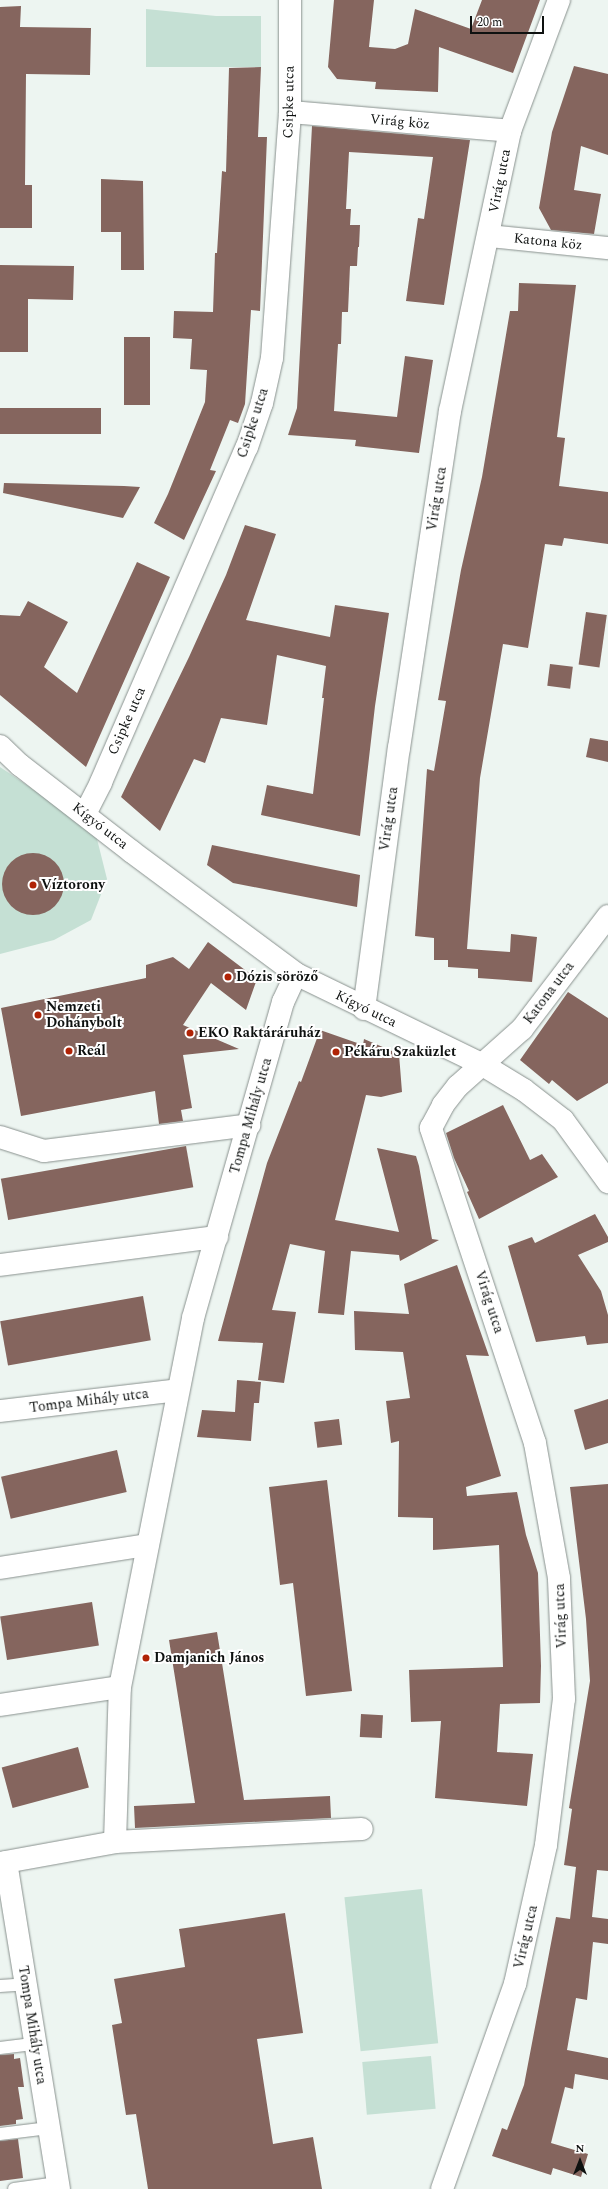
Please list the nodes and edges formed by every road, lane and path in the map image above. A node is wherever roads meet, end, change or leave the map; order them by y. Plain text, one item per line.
1 (290, 0) edge
2 (559, 0) edge
3 (290, 112) junction
4 (510, 131) junction
5 (489, 236) junction
6 (608, 248) edge
7 (0, 746) edge
8 (0, 756) edge
9 (20, 765) junction
10 (85, 814) junction
11 (608, 916) edge
12 (296, 974) junction
13 (364, 1009) junction
14 (484, 1065) junction
15 (249, 1125) junction
16 (0, 1137) edge
17 (608, 1182) edge
18 (216, 1237) junction
19 (0, 1265) edge
20 (178, 1390) junction
21 (0, 1411) edge
22 (147, 1545) junction
23 (0, 1568) edge
24 (120, 1687) junction
25 (0, 1705) edge
26 (362, 1829) dead end
27 (115, 1842) junction
28 (3, 1863) edge
29 (26, 1984) junction
30 (0, 1986) edge
31 (35, 2044) junction
32 (0, 2048) edge
33 (49, 2128) junction
34 (0, 2134) edge
35 (58, 2186) edge
36 (14, 2189) edge
37 (442, 2189) edge

1 - 3 street, Csipke utca
2 - 4 street, Virág utca
3 - 4 street, Virág köz
3 - 10 street, Csipke utca
4 - 5 street, Virág utca
5 - 6 street, Katona köz
5 - 13 street, Virág utca
7 - 9 street, Kígyó utca
8 - 9 street, Kígyó utca
9 - 10 street, Kígyó utca
10 - 12 street, Kígyó utca
11 - 14 street, Katona utca
12 - 13 street, Kígyó utca
12 - 15 street, Tompa Mihály utca
13 - 14 street, Kígyó utca
14 - 17 street, Kígyó utca
14 - 37 street, Virág utca
15 - 16 street
15 - 18 street, Tompa Mihály utca
18 - 19 street
18 - 20 street, Tompa Mihály utca
20 - 21 street, Tompa Mihály utca
20 - 22 street, Tompa Mihály utca
22 - 23 street
22 - 24 street, Tompa Mihály utca
24 - 25 street
24 - 27 street, Tompa Mihály utca
26 - 27 street, Tompa Mihály utca
27 - 28 street, Tompa Mihály utca
28 - 29 street, Tompa Mihály utca
29 - 30 lane
29 - 31 street, Tompa Mihály utca
31 - 32 lane
31 - 33 street, Tompa Mihály utca
33 - 34 lane
33 - 35 street, Tompa Mihály utca
35 - 36 lane

